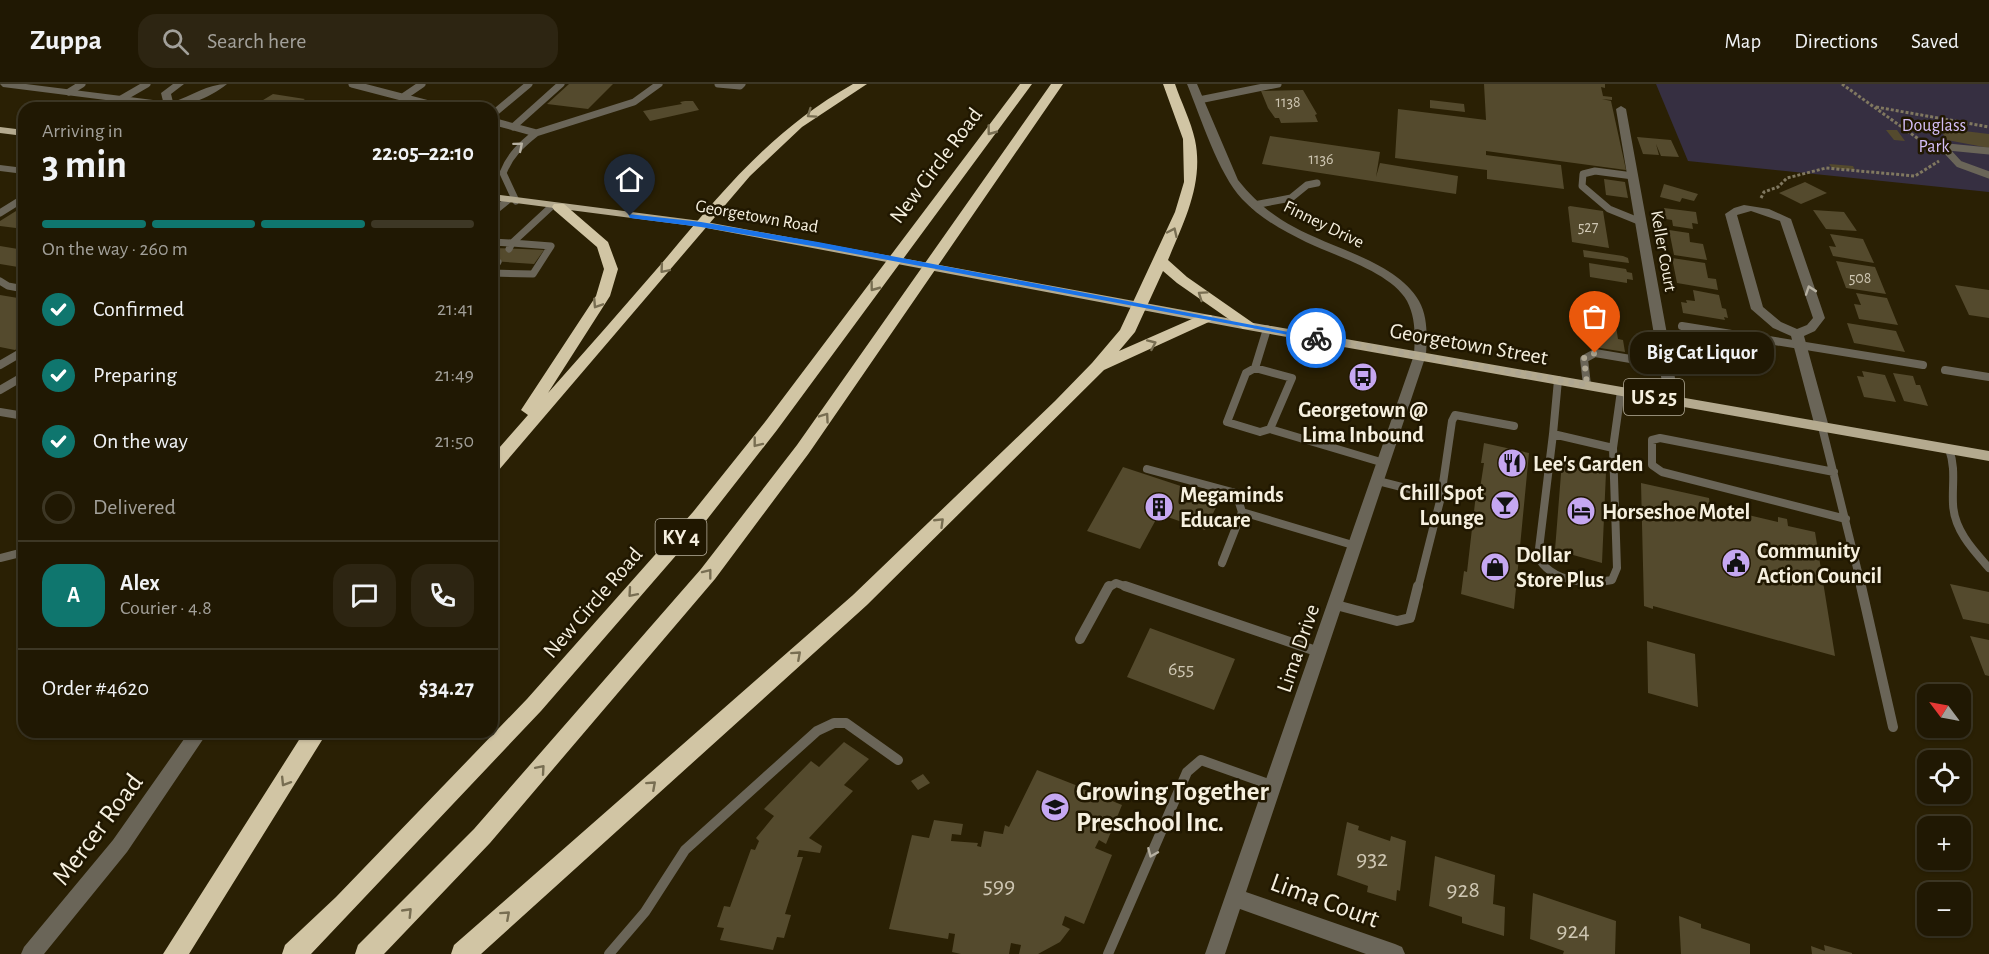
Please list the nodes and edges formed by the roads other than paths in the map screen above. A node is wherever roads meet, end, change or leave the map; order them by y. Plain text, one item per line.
1 (3, 84) edge
2 (82, 84) edge
3 (147, 84) edge
4 (179, 84) edge
5 (222, 84) edge
6 (352, 84) edge
7 (382, 84) edge
8 (422, 84) edge
9 (529, 84) edge
10 (561, 84) edge
11 (659, 84) edge
12 (718, 84) edge
13 (742, 84) edge
14 (861, 84) edge
15 (1026, 84) edge
16 (1058, 84) edge
17 (1169, 84) edge
18 (1192, 84) edge
19 (1278, 84) edge
20 (375, 90) junction
21 (69, 93) junction
22 (403, 97) junction
23 (121, 99) junction
24 (1198, 100) junction
25 (138, 102) edge
26 (166, 102) edge
27 (183, 102) edge
28 (422, 102) edge
29 (1621, 109) dead end
30 (498, 110) edge
31 (498, 123) edge
32 (513, 127) junction
33 (0, 130) edge
34 (18, 132) edge
35 (536, 133) junction
36 (1989, 151) edge
37 (0, 168) edge
38 (18, 170) edge
39 (1989, 175) edge
40 (1633, 176) junction
41 (1317, 183) dead end
42 (498, 198) edge
43 (512, 200) junction
44 (18, 202) edge
45 (1254, 205) junction
46 (555, 207) junction
47 (498, 209) edge
48 (0, 213) edge
49 (1641, 222) junction
50 (701, 224) junction
51 (498, 245) edge
52 (510, 246) junction
53 (1160, 260) junction
54 (512, 263) dead end
55 (498, 273) edge
56 (505, 274) junction
57 (0, 281) edge
58 (1014, 281) joint
59 (18, 288) edge
60 (1142, 305) junction
61 (1206, 318) junction
62 (1248, 326) junction
63 (1682, 326) dead end
64 (1267, 329) junction
65 (1799, 339) junction
66 (18, 354) edge
67 (1420, 356) junction
68 (0, 365) edge
69 (1665, 365) junction
70 (1923, 365) dead end
71 (1098, 367) junction
72 (1255, 368) junction
73 (1945, 370) dead end
74 (1989, 377) edge
75 (18, 378) edge
76 (1558, 380) junction
77 (1587, 385) junction
78 (0, 390) edge
79 (1622, 391) junction
80 (1272, 395) dead end
81 (1283, 399) junction
82 (1672, 400) junction
83 (0, 412) edge
84 (1264, 412) dead end
85 (18, 415) edge
86 (1275, 416) junction
87 (1514, 426) dead end
88 (1822, 427) junction
89 (1270, 429) junction
90 (1553, 434) junction
91 (1613, 448) junction
92 (1949, 449) junction
93 (1989, 456) edge
94 (498, 457) edge
95 (498, 459) edge
96 (1384, 463) junction
97 (1147, 469) dead end
98 (1834, 472) junction
99 (1378, 481) junction
100 (1441, 497) junction
101 (1242, 512) junction
102 (1846, 519) junction
103 (1356, 546) junction
104 (18, 554) edge
105 (0, 558) edge
106 (1222, 563) dead end
107 (1989, 568) edge
108 (1336, 606) junction
109 (1080, 639) dead end
110 (1319, 652) junction
111 (1893, 727) dead end
112 (195, 738) edge
113 (312, 738) edge
114 (898, 760) dead end
115 (1274, 786) junction
116 (1236, 898) junction
117 (31, 954) edge
118 (175, 954) edge
119 (294, 954) edge
120 (367, 954) edge
121 (462, 954) edge
122 (609, 954) edge
123 (1108, 954) edge
124 (1215, 954) edge
125 (1395, 954) edge

1 - 21 street
2 - 21 lane
3 - 23 lane
4 - 26 street
5 - 27 street
6 - 20 lane
7 - 20 lane
8 - 22 lane
9 - 30 lane
10 - 32 lane
11 - 35 lane
12 - 13 lane
14 -> 50 highway
15 -> 119 highway, New Circle Road / KY 4
120 -> 16 highway, KY 4
53 -> 17 highway
18 - 24 street, Finney Drive
19 - 24 lane
20 - 22 lane
21 - 23 street
22 - 28 lane
23 - 25 street
24 - 45 street, Finney Drive
29 - 40 street, Keller Court
31 - 32 lane
32 - 35 lane
33 - 34 main road
43 -> 35 lane
36 - 39 lane
37 - 38 street
40 - 49 street, Keller Court
40 - 49 lane
41 - 45 lane
42 - 43 main road, Georgetown Road / US 25
43 - 46 main road, Georgetown Road / US 25
43 - 47 lane
44 - 48 lane
45 - 67 street, Finney Drive
46 - 50 main road, Georgetown Road / US 25
46 - 52 lane
46 -> 94 highway
49 - 69 street, Keller Court
50 - 58 main road, Georgetown Road / US 25
50 -> 95 highway
51 - 52 lane
52 - 56 lane
53 - 60 highway
62 -> 53 highway
54 - 56 lane
55 - 56 lane
57 - 59 lane
58 - 60 main road, Georgetown Street / US 25
60 - 61 main road, Georgetown Street / US 25
60 - 71 highway
61 - 62 main road, Georgetown Street / US 25
71 -> 61 highway
62 - 64 main road, Georgetown Street / US 25
63 - 65 lane
64 - 67 main road, Georgetown Street / US 25
64 - 72 lane
65 -> 65 street
65 - 70 lane
65 - 88 street
66 - 68 lane
67 - 76 main road, Georgetown Street / US 25
67 - 96 street, Lima Drive
69 - 77 lane
69 - 82 street, Keller Court
121 -> 71 highway
72 - 81 lane
72 - 89 lane
73 - 74 lane
75 - 78 lane
76 - 77 main road, Georgetown Street / US 25
76 - 90 lane
77 - 79 main road, Georgetown Street / US 25
79 - 82 main road, Georgetown Street / US 25
79 - 91 lane
80 - 81 lane
81 - 86 lane
82 - 88 main road, Georgetown Street / US 25
83 - 85 lane
84 - 86 lane
86 - 89 lane
87 - 100 lane
88 - 92 main road, Georgetown Street / US 25
88 - 98 lane
89 - 96 lane
90 - 91 lane
90 - 91 lane
92 - 93 main road, Georgetown Street / US 25
92 - 107 lane
96 - 99 street, Lima Drive
97 - 101 lane
98 - 102 lane
98 - 102 lane
99 - 100 lane
99 - 103 street, Lima Drive
100 - 108 lane
101 - 103 lane
101 - 106 lane
102 - 111 lane
103 - 108 street, Lima Drive
104 - 105 lane
108 - 110 street, Lima Drive
109 - 110 lane
110 - 115 street, Lima Drive
112 - 117 street, Mercer Road
113 -> 118 highway
114 - 122 lane
115 - 116 street, Lima Drive
115 -> 123 lane
116 - 124 street, Lima Drive
116 - 125 street, Lima Court

